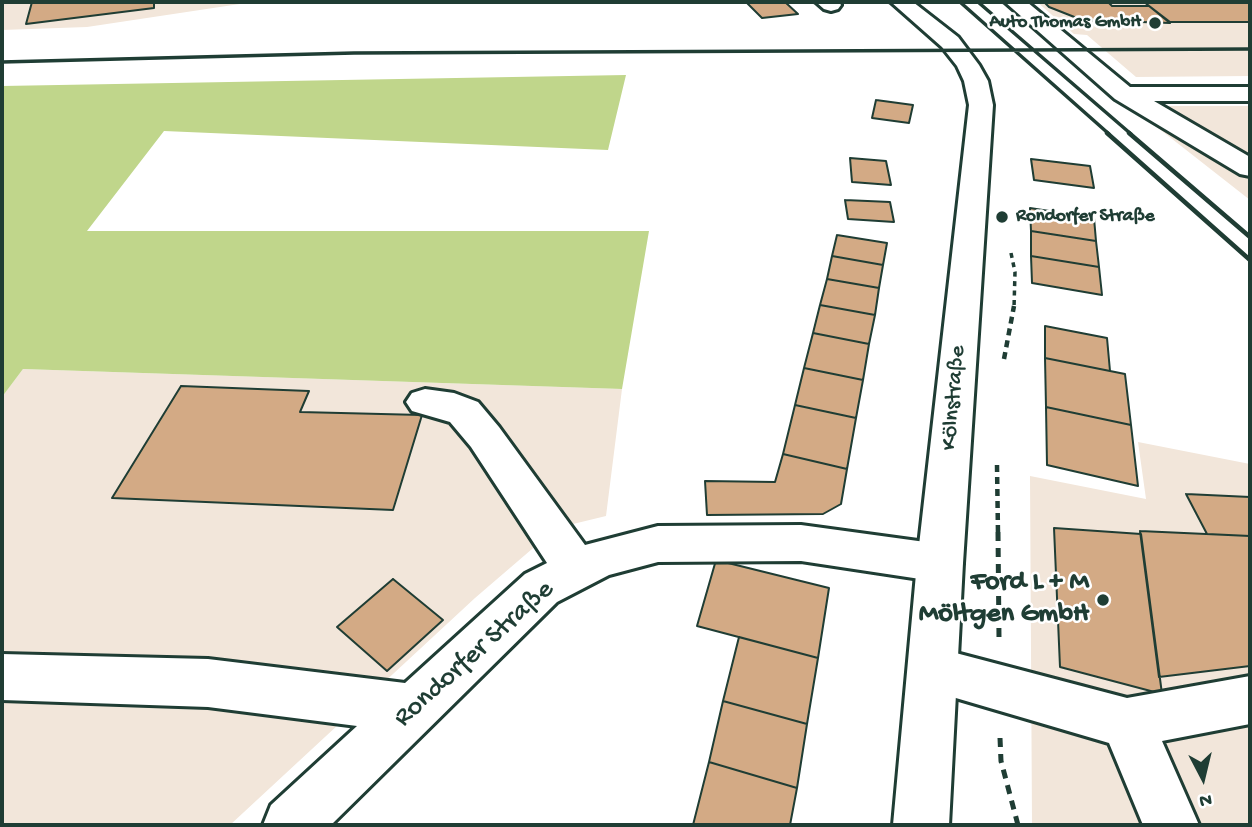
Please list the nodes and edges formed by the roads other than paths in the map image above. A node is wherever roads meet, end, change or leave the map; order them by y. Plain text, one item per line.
1 (901, 2) edge
2 (1015, 2) edge
3 (1124, 94) junction
4 (1250, 94) edge
5 (1160, 116) junction
6 (1250, 117) edge
7 (1250, 168) edge
8 (425, 402) dead end
9 (940, 563) junction
10 (577, 570) junction
11 (933, 670) junction
12 (2, 677) edge
13 (1250, 701) edge
14 (414, 709) junction
15 (1127, 723) junction
16 (291, 825) edge
17 (921, 825) edge
18 (1171, 825) edge

1 - 9 main road, Kölnstraße
2 - 3 main road
3 - 4 main road
3 - 5 main road
5 - 6 main road
5 - 7 main road
8 - 10 main road
9 - 10 main road, Rondorfer Straße
9 - 11 main road, Kölnstraße
10 - 14 main road, Rondorfer Straße
11 - 15 main road
11 - 17 main road, Kölnstraße
12 - 14 main road
13 - 15 main road
14 - 16 main road, Rondorfer Straße
15 - 18 main road

